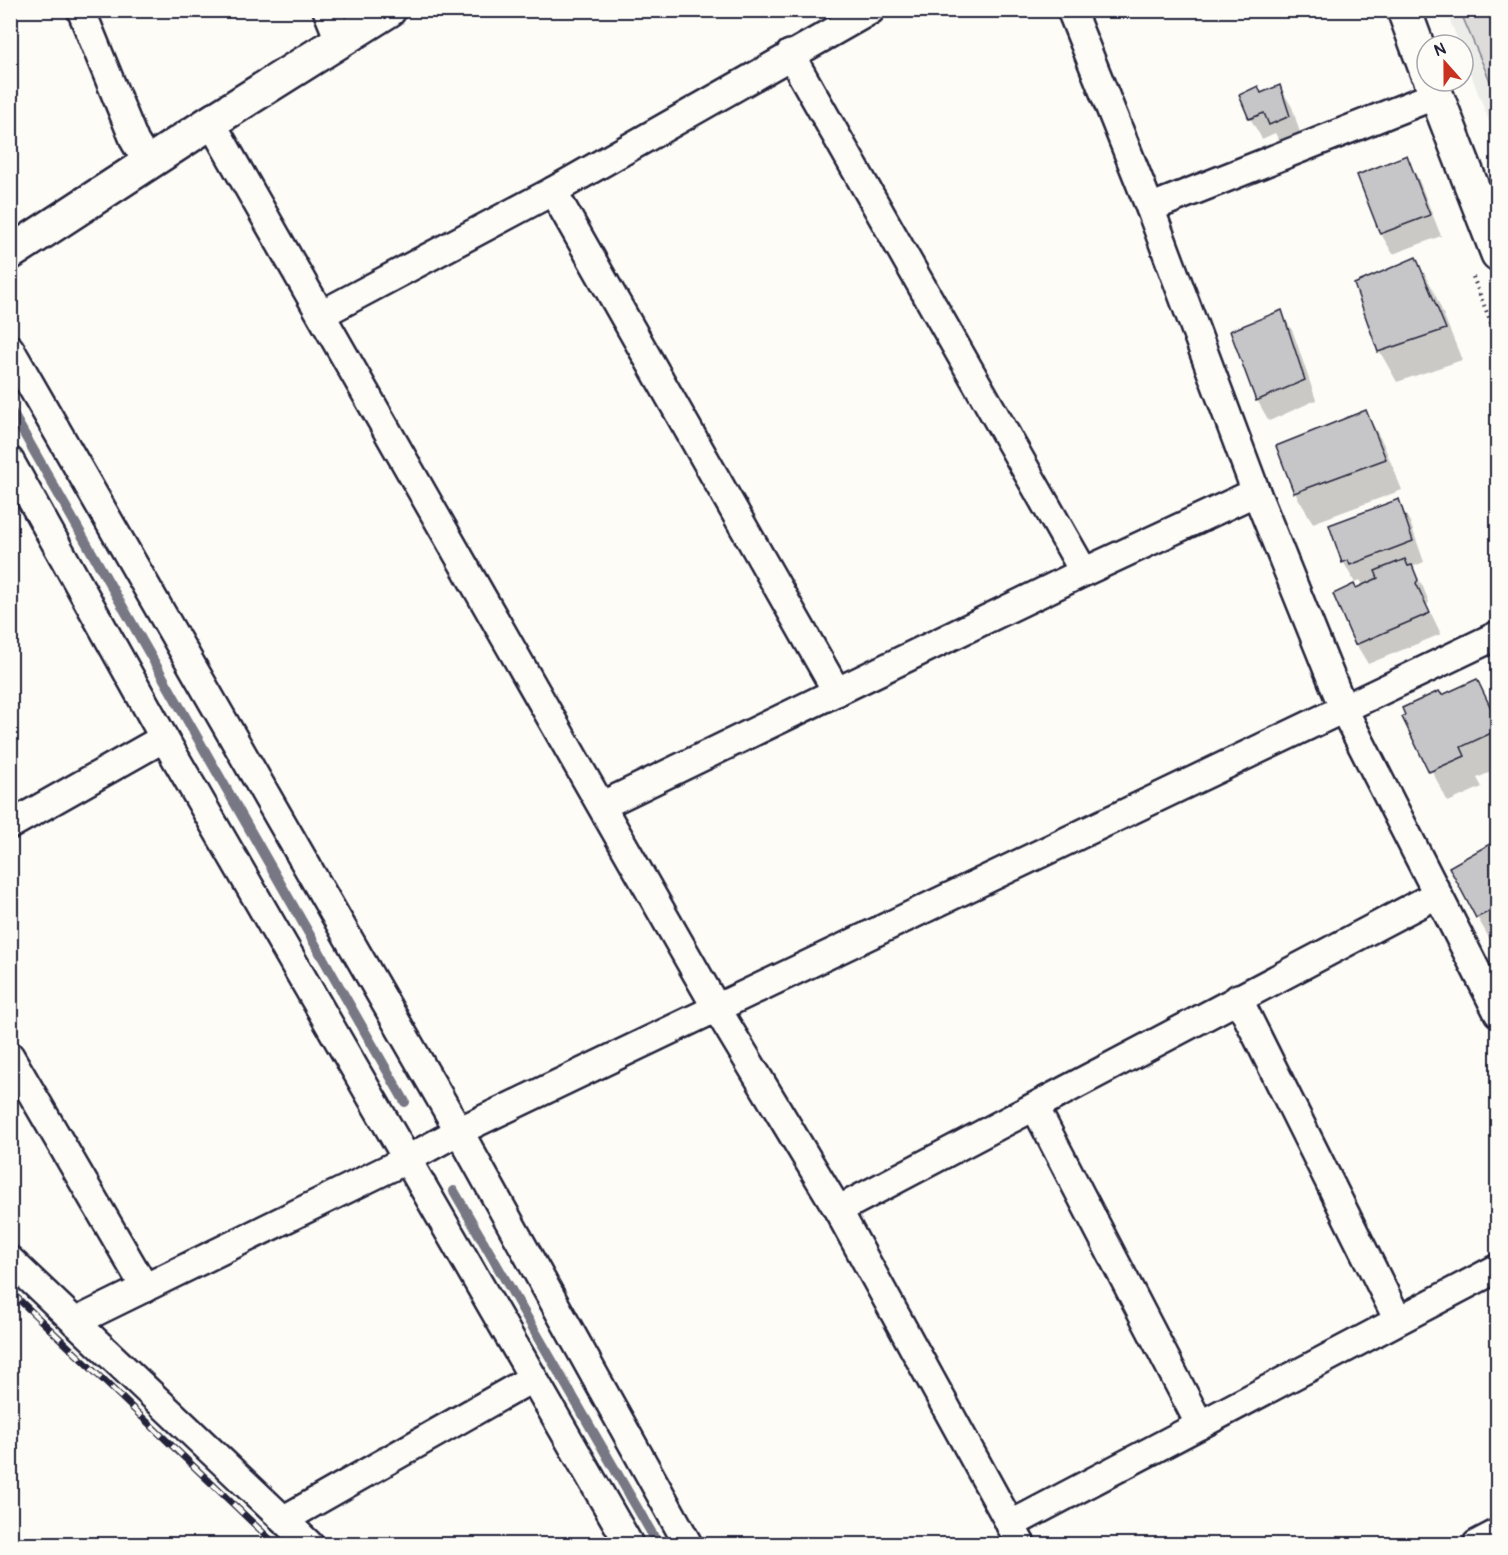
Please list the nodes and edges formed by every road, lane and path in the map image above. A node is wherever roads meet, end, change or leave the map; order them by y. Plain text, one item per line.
1 (81, 10) edge
2 (327, 10) edge
3 (389, 10) edge
4 (870, 10) edge
5 (1071, 10) edge
6 (1404, 10) edge
7 (1415, 39) edge
8 (340, 42) junction
9 (790, 54) junction
10 (1415, 89) edge
11 (1435, 93) edge
12 (211, 122) junction
13 (148, 163) junction
14 (553, 191) junction
15 (1150, 208) junction
16 (10, 253) edge
17 (1497, 254) edge
18 (322, 314) junction
19 (10, 349) edge
20 (10, 462) edge
21 (1257, 492) junction
22 (1084, 572) junction
23 (1497, 635) edge
24 (837, 692) junction
25 (1344, 710) junction
26 (164, 738) junction
27 (603, 805) junction
28 (10, 825) edge
29 (1436, 895) junction
30 (1238, 998) junction
31 (717, 1010) junction
32 (1497, 1013) edge
33 (10, 1056) edge
34 (1035, 1107) junction
35 (459, 1131) junction
36 (406, 1160) junction
37 (838, 1210) junction
38 (10, 1260) edge
39 (1497, 1268) edge
40 (145, 1288) junction
41 (1398, 1320) junction
42 (75, 1322) junction
43 (531, 1379) junction
44 (1200, 1425) junction
45 (283, 1520) junction
46 (1497, 1533) edge
47 (1015, 1535) edge
48 (309, 1545) edge
49 (629, 1545) edge
50 (688, 1545) edge
51 (1477, 1545) edge

1 - 13 street
2 - 8 street
3 - 8 street
4 - 9 street
5 - 15 street
6 - 7 street
8 - 12 street
9 - 14 street
9 - 22 street
10 - 15 street
11 - 17 street
12 - 13 street
12 - 18 street
13 - 16 street
14 - 18 street
14 - 24 street
15 - 21 street
18 - 27 street
19 - 35 street
20 - 26 street
21 - 22 street
21 - 25 street
22 - 24 street
23 - 25 street
24 - 27 street
25 - 29 street
25 - 31 street
26 - 28 street
26 - 36 street
27 - 31 street
29 - 30 street
29 - 32 street
30 - 34 street
30 - 41 street
31 - 35 street
31 - 37 street
33 - 40 street
34 - 37 street
34 - 44 street
35 - 36 street
35 - 50 street
36 - 40 street
36 - 43 street
37 - 47 street
38 - 42 street
39 - 41 street
40 - 42 street
41 - 44 street
42 - 45 street
43 - 45 street
43 - 49 street
44 - 47 street
45 - 48 street
46 - 51 street

